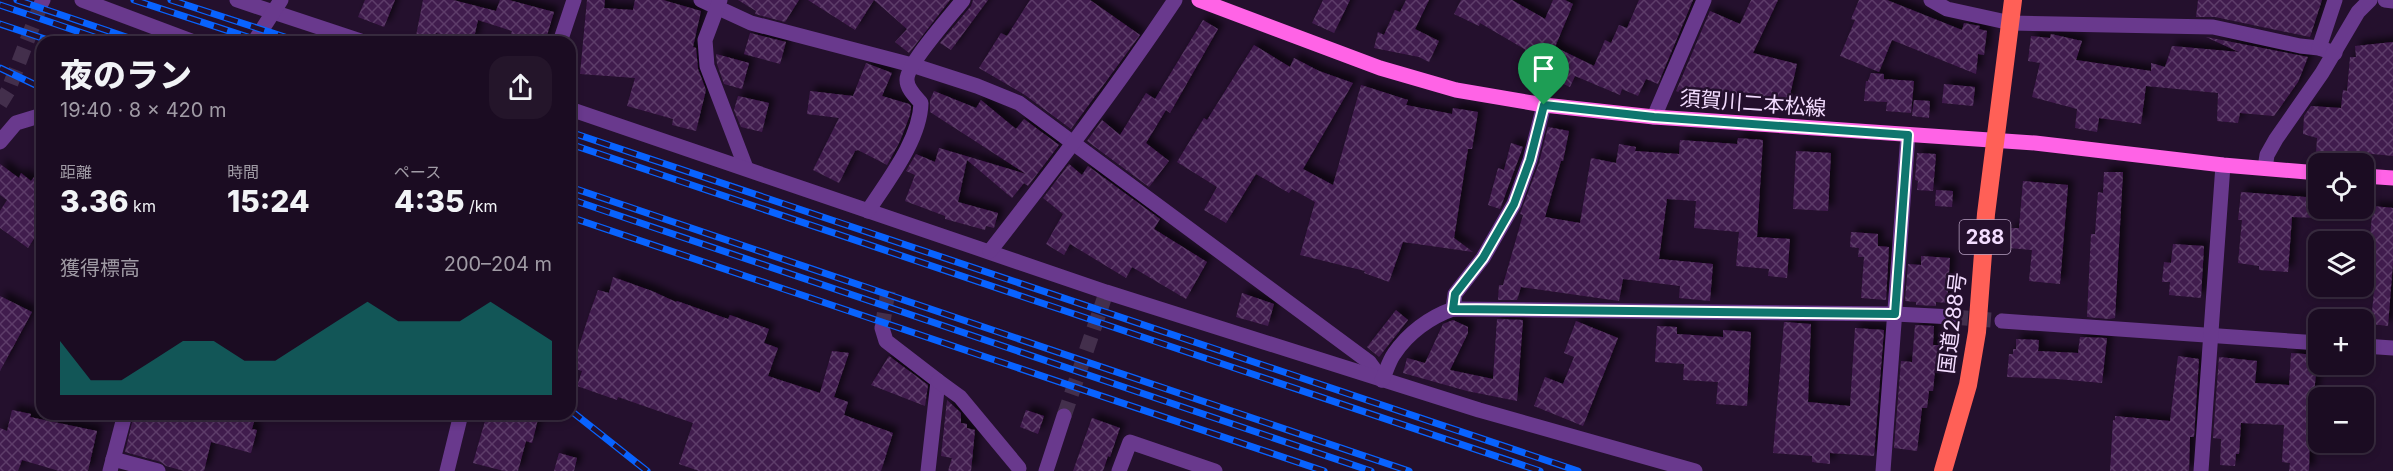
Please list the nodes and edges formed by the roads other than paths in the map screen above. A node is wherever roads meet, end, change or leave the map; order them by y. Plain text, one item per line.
1 (82, 0) edge
2 (237, 0) edge
3 (574, 0) edge
4 (701, 0) edge
5 (963, 0) edge
6 (1175, 0) edge
7 (1199, 0) edge
8 (1704, 0) edge
9 (1931, 0) edge
10 (2013, 0) edge
11 (2336, 0) edge
12 (2385, 0) edge
13 (2393, 1) edge
14 (2364, 2) edge
15 (718, 4) edge
16 (277, 7) edge
17 (2011, 23) junction
18 (178, 36) edge
19 (258, 36) edge
20 (349, 36) edge
21 (562, 36) edge
22 (2319, 48) junction
23 (2334, 53) junction
24 (912, 65) junction
25 (1544, 105) junction
26 (576, 111) edge
27 (36, 117) edge
28 (1654, 117) junction
29 (1908, 135) junction
30 (0, 142) edge
31 (1997, 142) junction
32 (1074, 143) junction
33 (2223, 165) junction
34 (746, 168) junction
35 (2265, 168) junction
36 (2308, 172) edge
37 (2374, 177) edge
38 (2393, 178) edge
39 (868, 211) junction
40 (990, 251) junction
41 (1453, 309) junction
42 (1895, 314) junction
43 (1953, 317) tunnel mouth
44 (2002, 321) tunnel mouth
45 (882, 328) dead end
46 (2211, 338) junction
47 (2308, 342) edge
48 (2374, 347) edge
49 (2393, 348) edge
50 (1382, 380) junction
51 (938, 381) junction
52 (1064, 416) tunnel mouth
53 (123, 420) edge
54 (460, 420) edge
55 (111, 465) edge
56 (1019, 468) dead end
57 (158, 471) edge
58 (447, 471) edge
59 (928, 471) edge
60 (1046, 471) edge
61 (1119, 471) edge
62 (1215, 471) edge
63 (1695, 471) edge
64 (1883, 471) edge
65 (1943, 471) edge
66 (2201, 471) edge

1 - 18 street
2 - 16 street
3 - 21 street
4 - 15 street
5 - 24 street
6 - 32 street
7 - 25 main road, 須賀川二本松線
8 - 28 street
9 - 17 street
10 - 17 highway, 国道288号 / 288
11 - 22 street
12 - 13 street
14 - 23 street
15 - 24 street
15 - 34 street
16 - 19 street
16 - 20 street
17 - 22 street
17 - 31 highway, 国道288号 / 288
22 - 23 street
23 - 35 street
24 - 32 street
24 - 39 street
25 - 28 main road, 須賀川二本松線
25 - 41 street
26 - 34 street
27 - 30 street
28 - 29 main road, 須賀川二本松線
29 - 31 main road, 須賀川二本松線
29 - 42 street
31 - 33 main road, 須賀川二本松線
31 - 65 highway, 国道288号 / 288
32 - 40 street
32 - 50 street
33 - 35 main road, 須賀川二本松線
33 - 46 street
34 - 39 street
35 - 36 main road, 須賀川二本松線
37 - 38 main road
39 - 40 street
40 - 50 street
41 - 42 street
41 - 50 street
42 - 43 street
42 - 64 street
44 - 46 street
45 - 51 street
46 - 47 street
46 - 66 street
48 - 49 street
50 - 63 street
51 - 56 street
51 - 59 street
52 - 60 street
53 - 55 street
54 - 58 street
55 - 57 street
61 - 62 street

